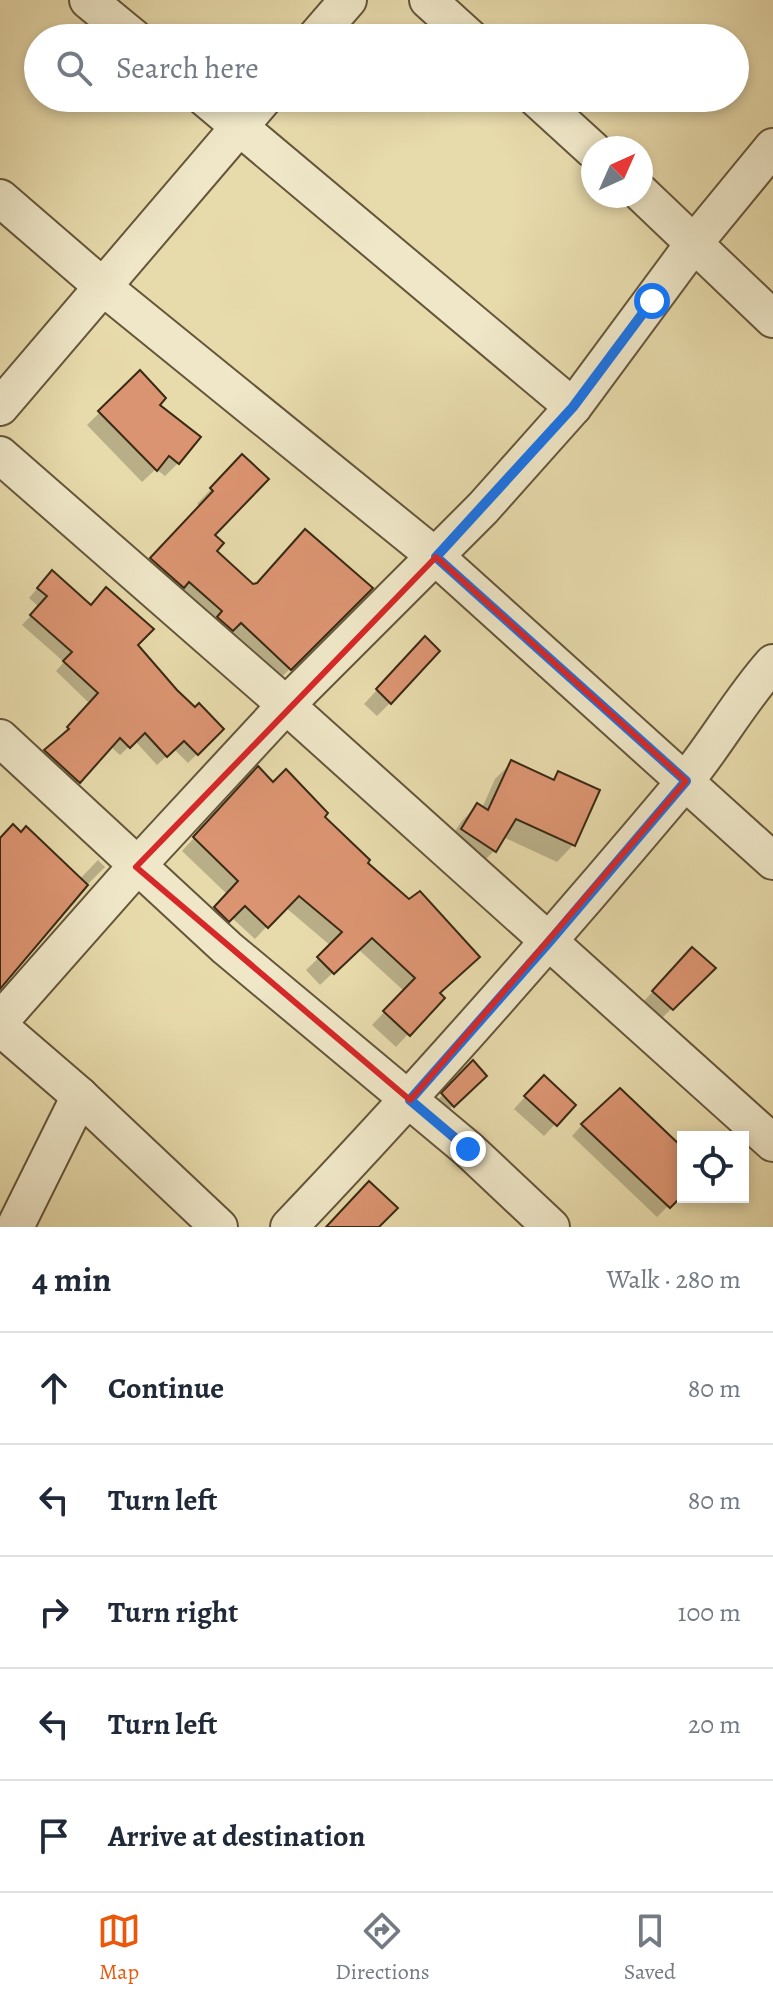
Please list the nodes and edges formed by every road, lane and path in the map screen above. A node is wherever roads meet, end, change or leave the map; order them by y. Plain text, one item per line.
1 (88, 0) edge
2 (348, 0) edge
3 (428, 0) edge
4 (117, 24) edge
5 (327, 24) edge
6 (455, 24) edge
7 (222, 112) edge
8 (252, 112) edge
9 (551, 112) edge
10 (239, 126) junction
11 (581, 139) edge
12 (773, 147) edge
13 (0, 198) edge
14 (653, 204) edge
15 (695, 242) junction
16 (102, 286) junction
17 (773, 319) edge
18 (0, 407) edge
19 (573, 407) junction
20 (0, 455) edge
21 (436, 557) junction
22 (773, 663) edge
23 (286, 705) junction
24 (0, 738) edge
25 (686, 781) junction
26 (773, 861) edge
27 (136, 867) junction
28 (550, 941) junction
29 (0, 1024) edge
30 (80, 1096) junction
31 (410, 1100) junction
32 (773, 1143) edge
33 (15, 1227) edge
34 (219, 1227) edge
35 (289, 1227) edge
36 (551, 1227) edge

1 - 4 street
2 - 5 street
3 - 6 street
7 - 10 street
8 - 10 street
9 - 11 street
10 - 16 street
10 - 19 street
12 - 15 street
13 - 16 street
14 - 15 street
15 - 17 street
15 - 19 street
16 - 18 street
16 - 21 street
19 - 21 street
20 - 23 street
21 - 23 street
21 - 25 street
22 - 25 street
23 - 27 street
23 - 28 street
24 - 27 street
25 - 26 street
25 - 28 street
27 - 29 street
27 - 31 street
28 - 31 street
28 - 32 street
29 - 30 street
30 - 33 street
30 - 34 street
31 - 35 street
31 - 36 street

